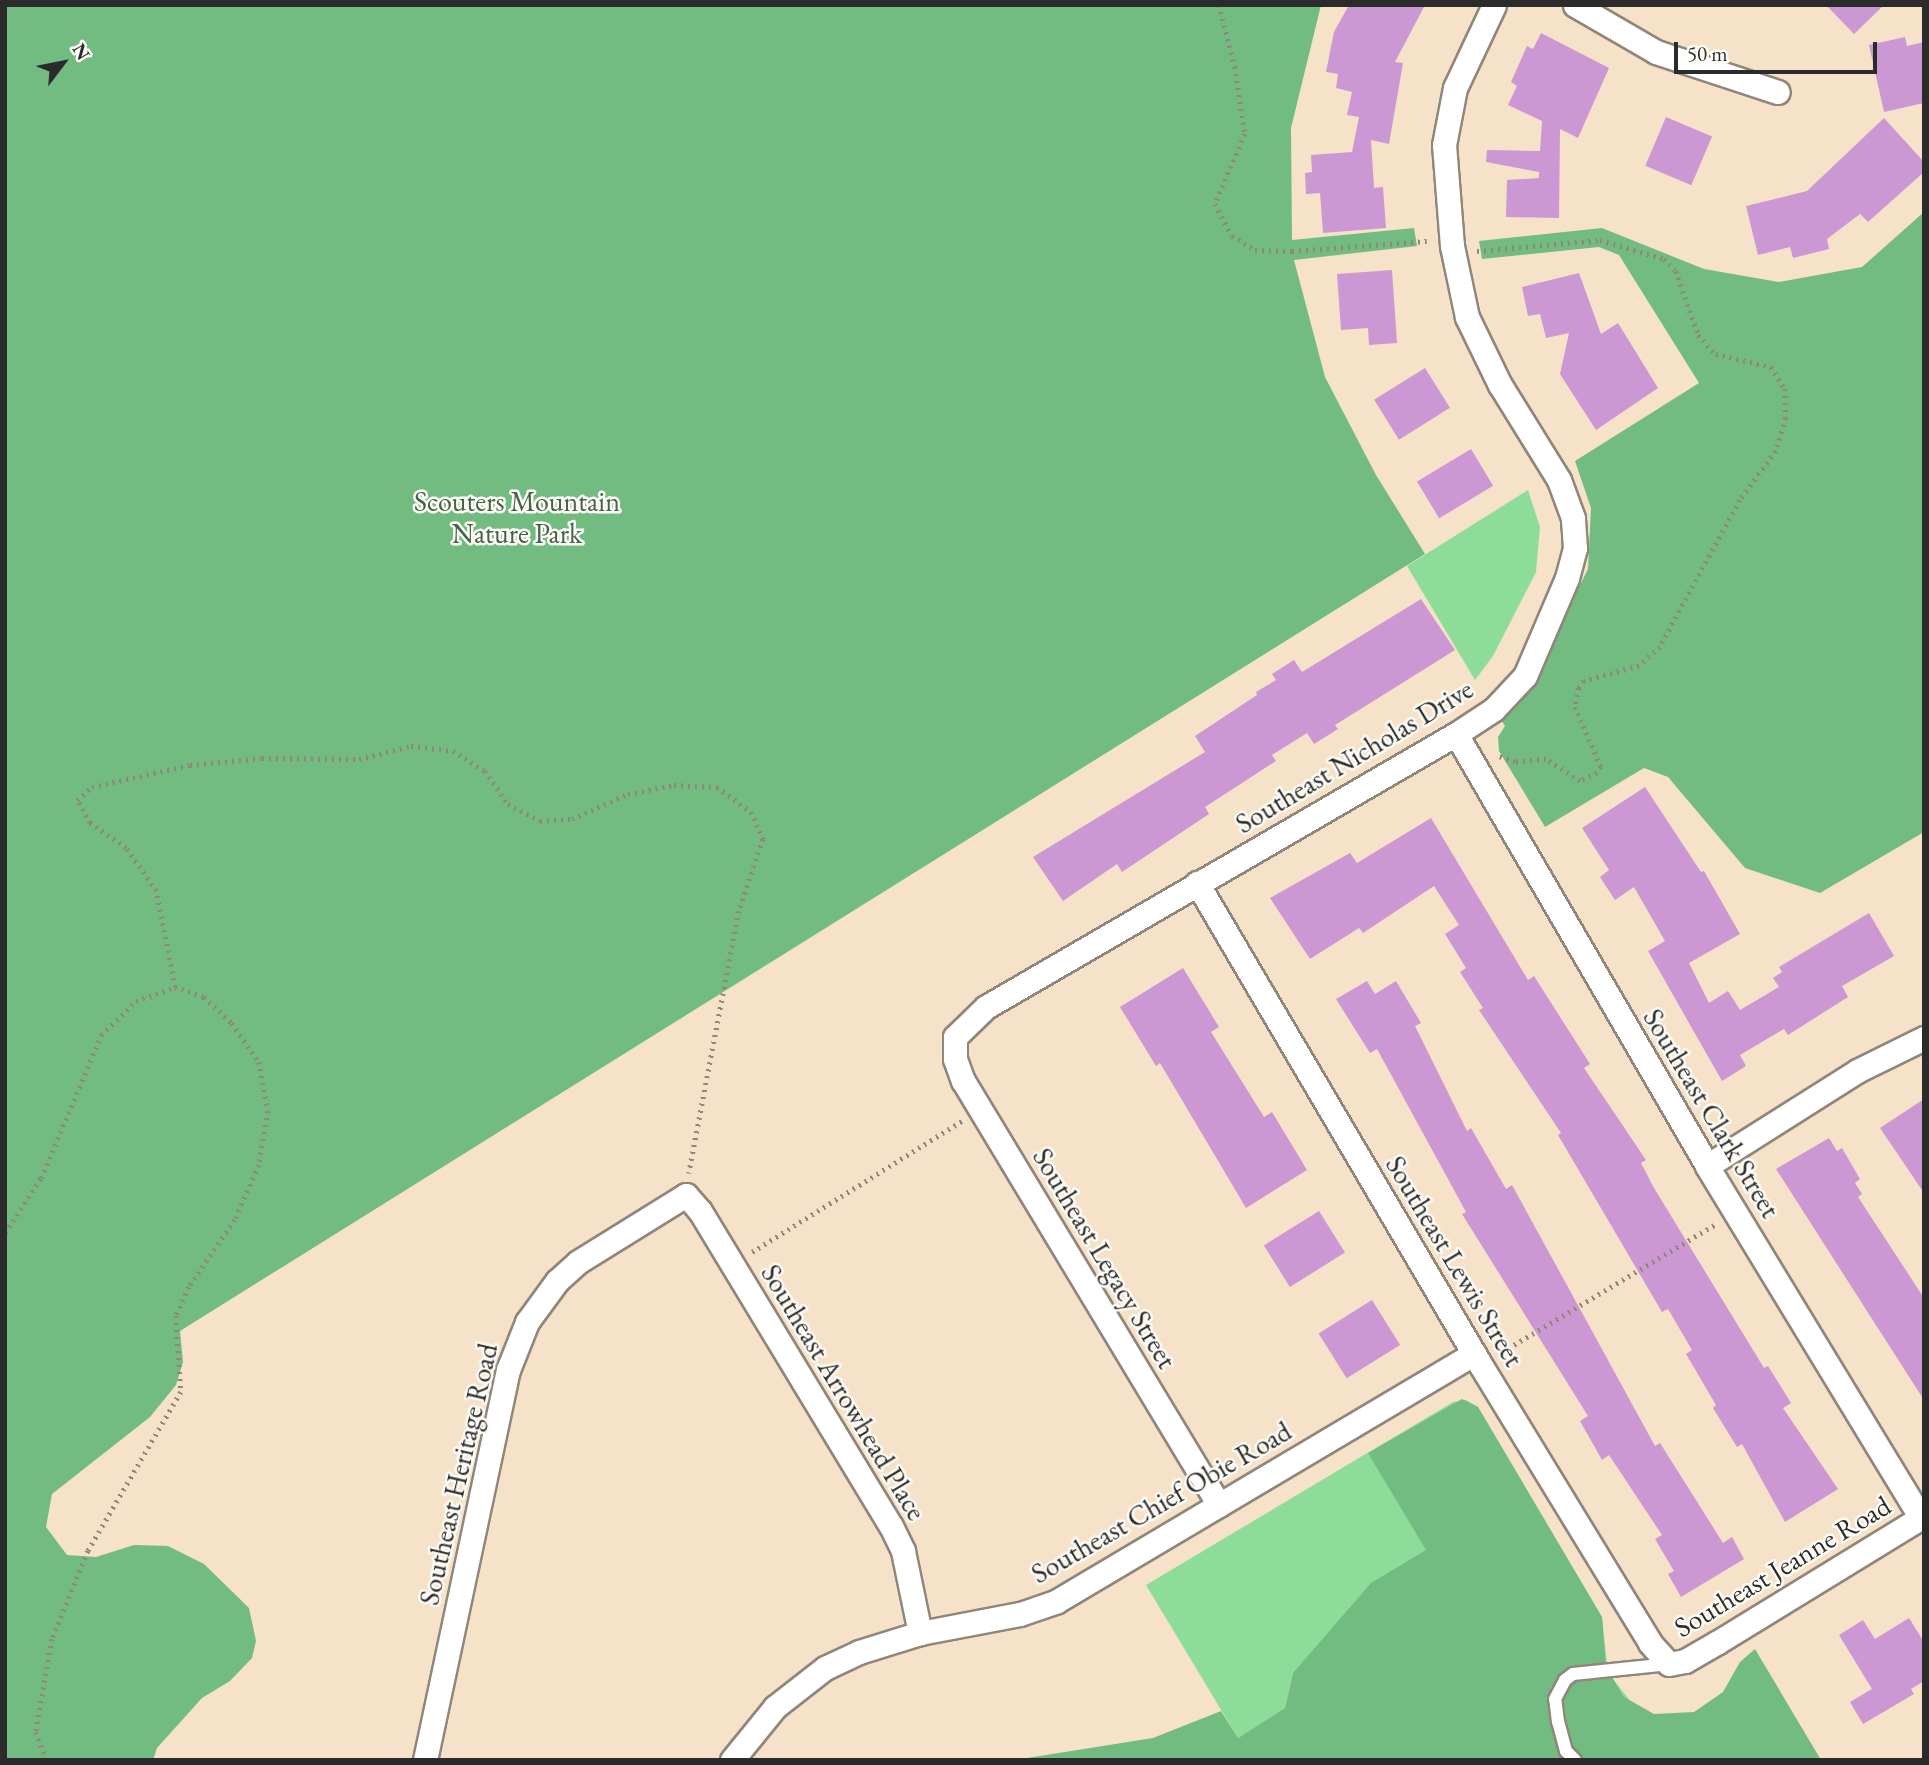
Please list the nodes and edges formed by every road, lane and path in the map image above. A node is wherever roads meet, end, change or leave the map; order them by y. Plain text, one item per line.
1 (1219, 5) edge
2 (1494, 5) edge
3 (1575, 5) edge
4 (1778, 92) dead end
5 (1416, 239) dead end
6 (1452, 246) junction
7 (1456, 734) junction
8 (1493, 753) dead end
9 (1197, 883) junction
10 (175, 987) junction
11 (955, 1037) joint
12 (1924, 1038) edge
13 (980, 1110) junction
14 (1707, 1166) junction
15 (686, 1195) junction
16 (1735, 1212) junction
17 (5, 1233) edge
18 (733, 1264) junction
19 (1477, 1359) junction
20 (1219, 1505) junction
21 (1922, 1517) edge
22 (920, 1633) junction
23 (1669, 1664) junction
24 (46, 1760) edge
25 (425, 1760) edge
26 (732, 1760) edge
27 (1575, 1760) edge

1 - 5 path
2 - 6 street, Southeast Nicholas Drive
3 - 4 street
6 - 7 street, Southeast Nicholas Drive
6 - 8 path
7 - 9 street, Southeast Nicholas Drive
7 - 14 street, Southeast Clark Street
9 - 11 street, Southeast Nicholas Drive
9 - 19 street, Southeast Lewis Street
10 - 15 path
10 - 17 path
10 - 24 path
11 - 13 street, Southeast Legacy Street
12 - 14 street
13 - 18 path
13 - 20 street, Southeast Legacy Street
14 - 16 street, Southeast Clark Street
15 - 18 street, Southeast Arrowhead Place
15 - 25 street, Southeast Heritage Road
16 - 19 path
16 - 21 street, Southeast Clark Street
18 - 22 street, Southeast Arrowhead Place
19 - 20 street, Southeast Chief Obie Road
19 - 23 street, Southeast Lewis Street
20 - 22 street, Southeast Chief Obie Road
21 - 23 street, Southeast Jeanne Road
22 - 26 street, Southeast Chief Obie Road
23 - 27 lane

